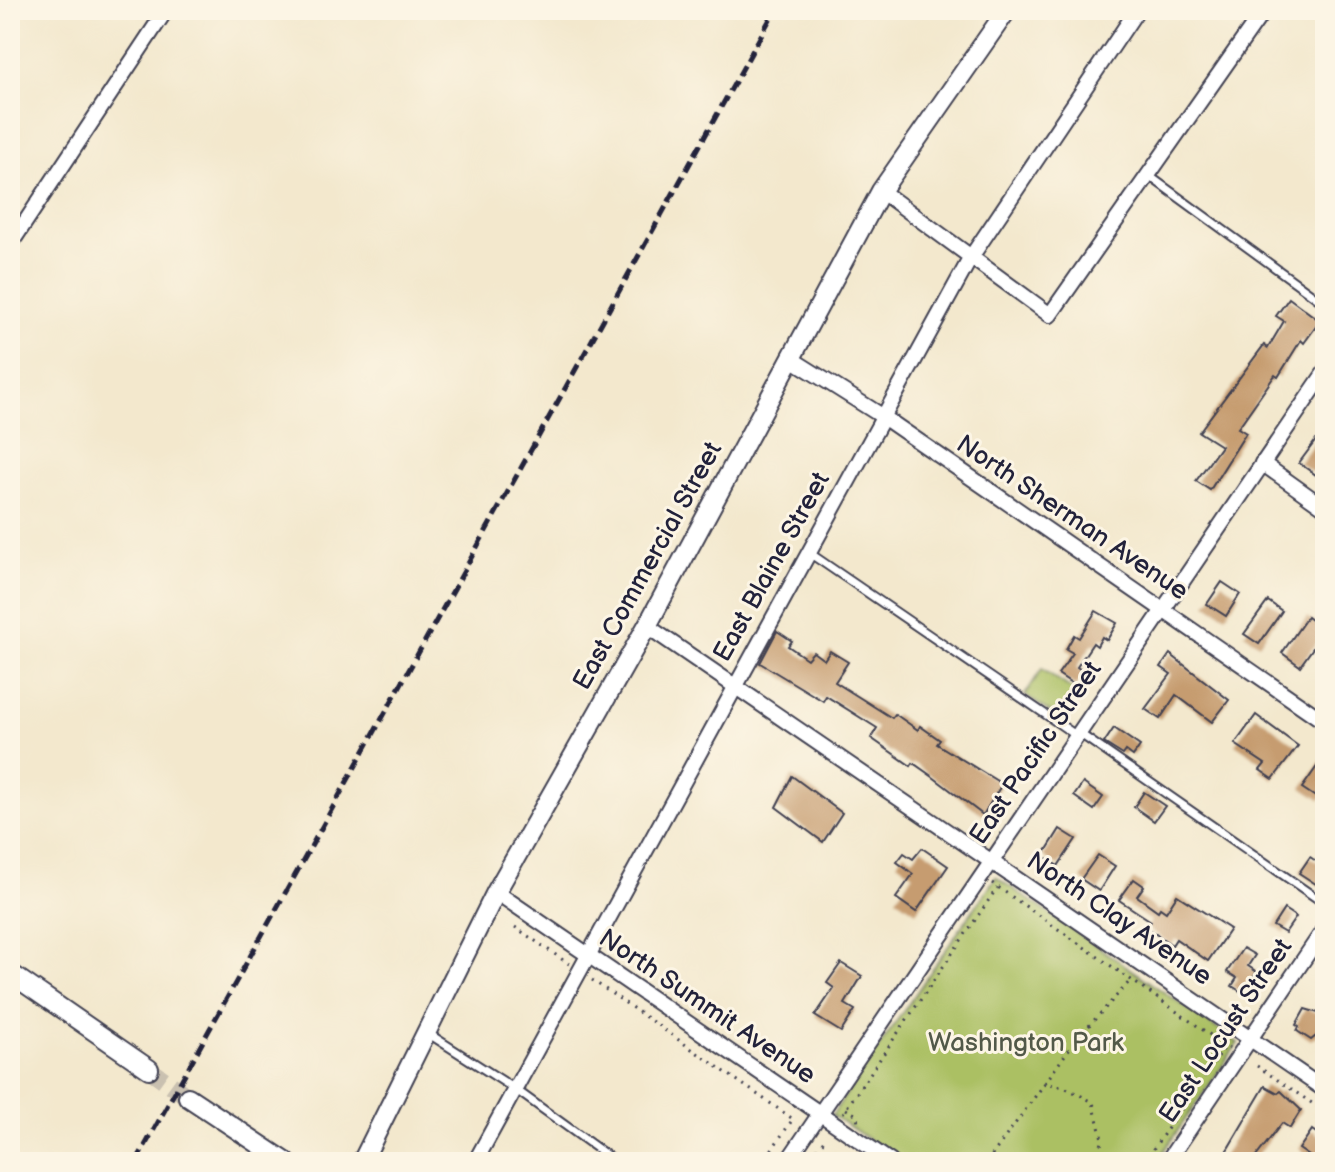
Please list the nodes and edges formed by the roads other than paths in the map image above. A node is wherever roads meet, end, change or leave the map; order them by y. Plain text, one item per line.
1 (166, 10) edge
2 (1007, 10) edge
3 (1137, 10) edge
4 (1264, 10) edge
5 (1148, 175) junction
6 (881, 191) junction
7 (10, 245) edge
8 (971, 257) junction
9 (1325, 304) edge
10 (790, 358) junction
11 (1325, 372) edge
12 (882, 416) junction
13 (1262, 463) junction
14 (1325, 508) edge
15 (808, 552) junction
16 (1163, 609) junction
17 (647, 626) junction
18 (735, 685) junction
19 (1325, 722) edge
20 (1078, 734) junction
21 (992, 861) junction
22 (496, 892) junction
23 (1325, 904) edge
24 (1325, 928) edge
25 (588, 954) junction
26 (10, 973) edge
27 (424, 1031) junction
28 (1250, 1037) junction
29 (149, 1069) tunnel mouth
30 (515, 1089) junction
31 (1325, 1090) edge
32 (188, 1097) tunnel mouth
33 (821, 1114) junction
34 (286, 1162) edge
35 (362, 1162) edge
36 (475, 1162) edge
37 (616, 1162) edge
38 (787, 1162) edge
39 (891, 1162) edge
40 (1167, 1162) edge

1 - 7 street
2 - 6 street, East Commercial Street
3 - 8 street, East Blaine Street
4 - 5 street
5 - 8 street
5 - 9 lane
6 - 8 street
6 - 10 street, East Commercial Street
8 - 12 street, East Blaine Street
10 - 12 street, North Sherman Avenue
10 - 17 street, East Commercial Street
11 - 13 street, East Pacific Street
12 - 15 street, East Blaine Street
12 - 16 street, North Sherman Avenue
13 - 14 street
13 - 16 street, East Pacific Street
15 - 18 street, East Blaine Street
15 - 20 lane
16 - 19 street, North Sherman Avenue
16 - 20 street, East Pacific Street
17 - 18 street, North Clay Avenue
17 - 22 street, East Commercial Street
18 - 21 street, North Clay Avenue
18 - 25 street, East Blaine Street
20 - 21 street, East Pacific Street
20 - 23 lane
21 - 28 street, North Clay Avenue
21 - 33 street, East Pacific Street
22 - 25 street, North Summit Avenue
22 - 27 street, East Commercial Street
24 - 28 street, East Locust Street
25 - 30 street, East Blaine Street
25 - 33 street, North Summit Avenue
26 - 29 street
27 - 30 lane
27 - 35 street, East Commercial Street
28 - 31 street, North Clay Avenue
28 - 40 street, East Locust Street
30 - 36 street, East Blaine Street
30 - 37 lane
32 - 34 street
33 - 38 street, East Pacific Street
33 - 39 street, North Summit Avenue

